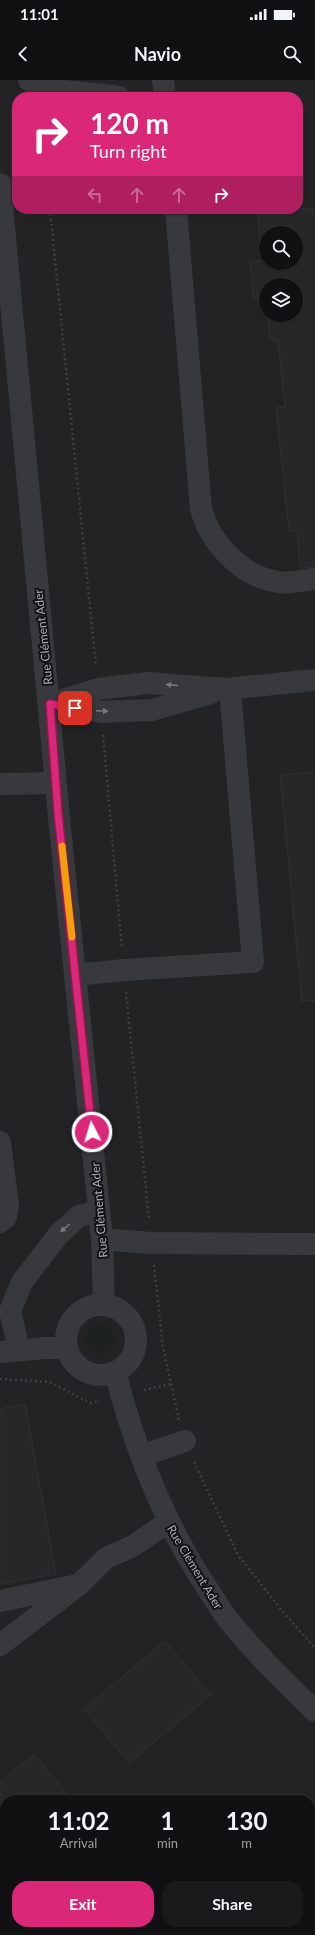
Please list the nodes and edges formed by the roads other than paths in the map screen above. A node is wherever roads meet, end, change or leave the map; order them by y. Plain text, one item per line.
1 (29, 80) edge
2 (163, 80) edge
3 (93, 92) edge
4 (164, 92) edge
5 (0, 184) edge
6 (176, 214) edge
7 (315, 579) edge
8 (315, 680) edge
9 (227, 689) junction
10 (50, 704) junction
11 (56, 783) junction
12 (0, 784) edge
13 (76, 975) junction
14 (0, 1142) edge
15 (99, 1211) junction
16 (0, 1222) edge
17 (102, 1238) junction
18 (315, 1244) edge
19 (104, 1305) junction
20 (67, 1348) junction
21 (9, 1351) edge
22 (115, 1372) junction
23 (184, 1441) dead end
24 (141, 1456) junction
25 (168, 1522) junction
26 (80, 1584) junction
27 (0, 1601) edge
28 (0, 1645) edge
29 (315, 1711) edge

1 - 3 street
2 - 4 street
5 - 10 street, Rue Clément Ader
6 - 7 street
8 - 9 street
9 - 10 street
9 - 13 street
10 - 11 street, Rue Clément Ader
11 - 12 street
11 - 13 street, Rue Clément Ader
13 - 15 street, Rue Clément Ader
14 - 16 street
15 - 17 street, Rue Clément Ader
15 -> 21 street
17 - 18 street
17 - 19 street, Rue Clément Ader
19 - 20 street
19 - 22 street
20 - 21 street
20 - 22 street
22 - 24 street, Rue Clément Ader
23 - 24 street
24 - 25 street, Rue Clément Ader
25 - 26 street
25 - 29 street, Rue Clément Ader
26 - 27 street
26 - 28 street

